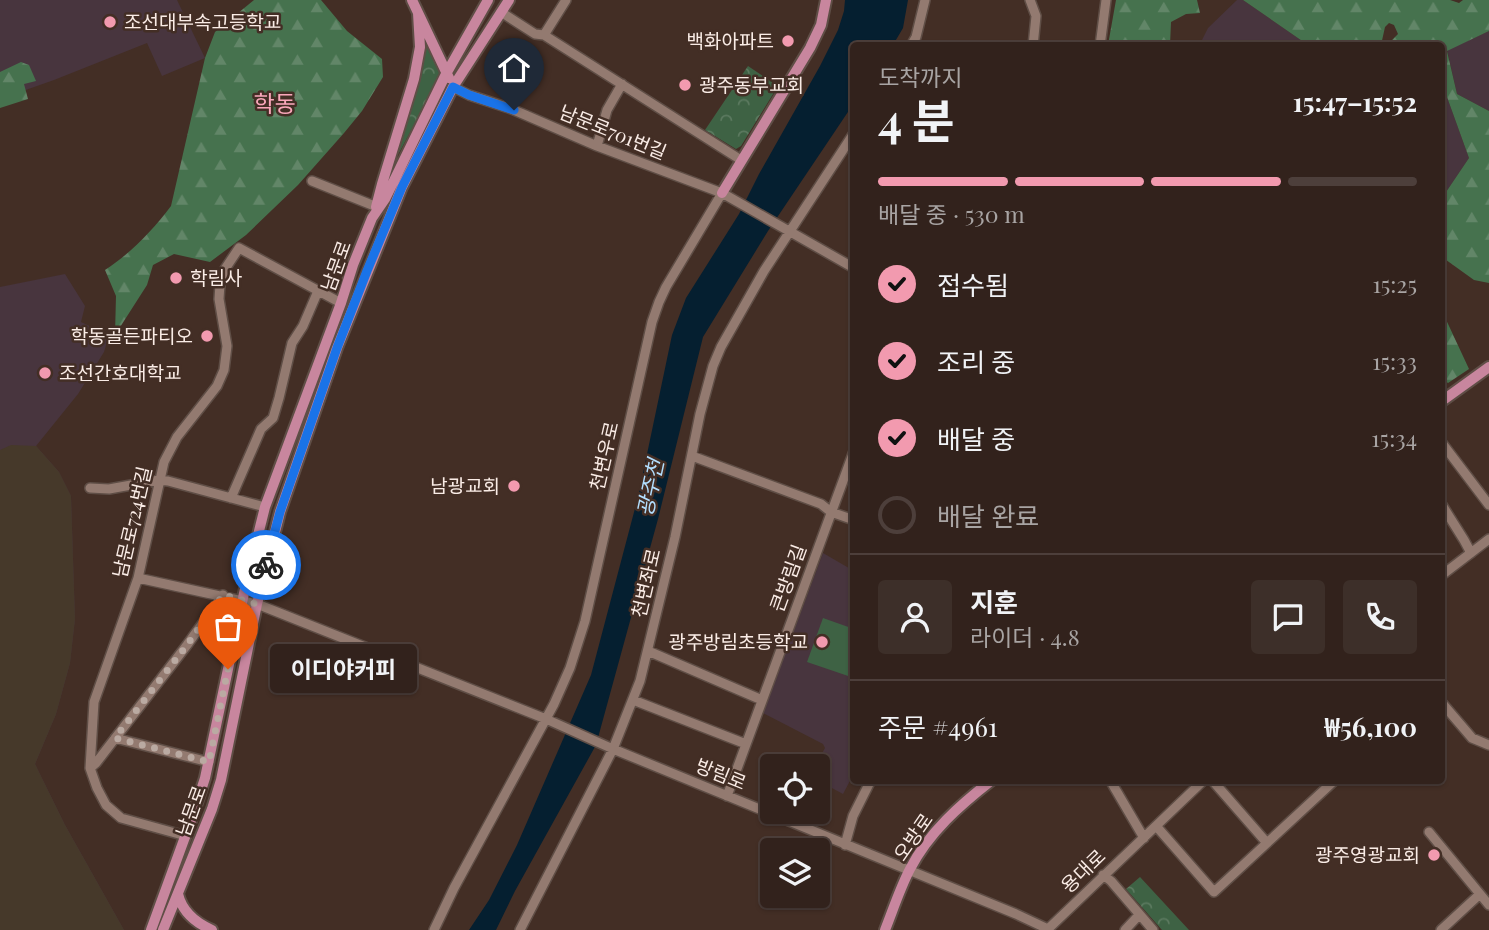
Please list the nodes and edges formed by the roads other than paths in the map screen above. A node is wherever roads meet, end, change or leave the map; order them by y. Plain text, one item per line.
1 (412, 0) edge
2 (509, 0) edge
3 (566, 0) edge
4 (826, 0) edge
5 (925, 0) edge
6 (1030, 0) edge
7 (1107, 0) edge
8 (485, 1) edge
9 (501, 12) junction
10 (418, 13) junction
11 (544, 35) junction
12 (913, 42) edge
13 (1033, 42) edge
14 (1101, 42) edge
15 (446, 74) junction
16 (622, 84) junction
17 (453, 87) junction
18 (597, 146) junction
19 (850, 149) edge
20 (741, 160) junction
21 (313, 181) dead end
22 (722, 193) junction
23 (377, 207) junction
24 (372, 218) junction
25 (789, 232) junction
26 (850, 266) edge
27 (318, 290) junction
28 (340, 305) junction
29 (346, 326) junction
30 (1489, 367) edge
31 (1445, 399) edge
32 (1445, 447) edge
33 (692, 456) junction
34 (850, 462) edge
35 (159, 480) junction
36 (90, 488) dead end
37 (231, 498) junction
38 (1489, 505) edge
39 (265, 507) junction
40 (1445, 510) edge
41 (831, 512) junction
42 (850, 519) edge
43 (1489, 539) edge
44 (1471, 553) junction
45 (1445, 573) edge
46 (138, 578) junction
47 (223, 595) junction
48 (243, 600) junction
49 (257, 604) junction
50 (648, 651) junction
51 (633, 700) junction
52 (762, 700) junction
53 (1445, 707) edge
54 (545, 719) junction
55 (115, 738) junction
56 (746, 744) junction
57 (1489, 745) edge
58 (613, 749) junction
59 (209, 762) junction
60 (90, 768) junction
61 (869, 784) edge
62 (987, 784) edge
63 (1112, 784) edge
64 (1200, 784) edge
65 (1215, 784) edge
66 (1331, 784) edge
67 (727, 796) junction
68 (1157, 827) junction
69 (1429, 832) dead end
70 (186, 836) junction
71 (1144, 838) junction
72 (1267, 843) junction
73 (845, 845) junction
74 (909, 871) junction
75 (1103, 875) junction
76 (178, 894) junction
77 (1480, 894) junction
78 (1489, 905) edge
79 (1139, 915) junction
80 (1446, 928) edge
81 (151, 930) edge
82 (163, 930) edge
83 (212, 930) edge
84 (434, 930) edge
85 (520, 930) edge
86 (885, 930) edge
87 (1047, 930) edge
88 (1125, 930) edge
89 (1153, 930) edge

1 - 10 main road
2 - 9 main road, 남문로
3 - 11 street
4 - 20 main road, 천변우로
5 - 12 street
6 - 13 street
7 - 14 street
8 - 15 main road, 남문로
9 - 11 street
9 - 17 main road, 남문로
10 - 15 main road
10 - 23 main road
11 - 16 street
15 - 17 main road
15 - 24 main road, 남문로
16 - 18 street
16 - 20 street
17 - 18 street, 남문로701번길
17 - 29 main road, 남문로
18 - 22 street, 남문로701번길
19 - 25 street, 천변좌로
20 - 22 main road, 천변우로
21 - 23 street
22 - 25 street, 남문로701번길
22 - 54 street, 천변우로
23 - 24 main road
24 - 28 main road, 남문로
25 - 26 street, 남문로701번길
25 - 33 street, 천변좌로
27 - 28 street, 남문로724번길
27 - 35 street, 남문로724번길
27 - 37 street
28 - 29 main road
28 - 39 main road, 남문로
29 - 49 main road, 남문로
30 - 31 main road
32 - 38 street
33 - 41 street
33 - 50 street, 천변좌로
34 - 41 street, 큰방림길
35 - 36 street
35 - 37 street
35 - 46 street, 남문로724번길
37 - 39 street
39 - 48 main road, 남문로
40 - 44 street
41 - 42 street
41 - 52 street, 큰방림길
43 - 44 street
44 - 45 street
46 - 47 street, 방림로
46 - 60 street, 남문로724번길
47 - 48 street, 방림로
47 - 55 street
48 - 49 street, 방림로
48 - 59 main road, 남문로
49 - 54 street, 방림로
49 - 76 main road, 남문로
50 - 51 street, 천변좌로
50 - 52 street
51 - 56 street
51 - 58 street, 천변좌로
52 - 56 street, 큰방림길
53 - 57 street
54 - 58 street, 방림로
54 - 84 street, 천변우로
55 - 59 street, 남문로
55 - 60 street
56 - 67 street, 큰방림길
58 - 67 street, 방림로
58 - 85 street, 천변좌로
59 - 70 main road, 남문로
60 - 70 street, 남문로724번길
61 - 73 street
62 - 74 main road, 오방로
63 - 71 street
64 - 68 street, 용대로
65 - 72 street
66 - 72 street
67 - 73 street, 방림로
68 - 71 street, 용대로
68 - 72 street
69 - 77 street
70 - 81 main road, 남문로
71 - 75 street, 용대로
73 - 74 street, 방림로
74 - 86 main road, 오방로
74 - 87 street, 방림로
75 - 79 street
75 - 87 street, 용대로
76 - 82 main road, 남문로
76 - 83 main road
77 - 78 street
77 - 80 street
79 - 88 street
79 - 89 street

